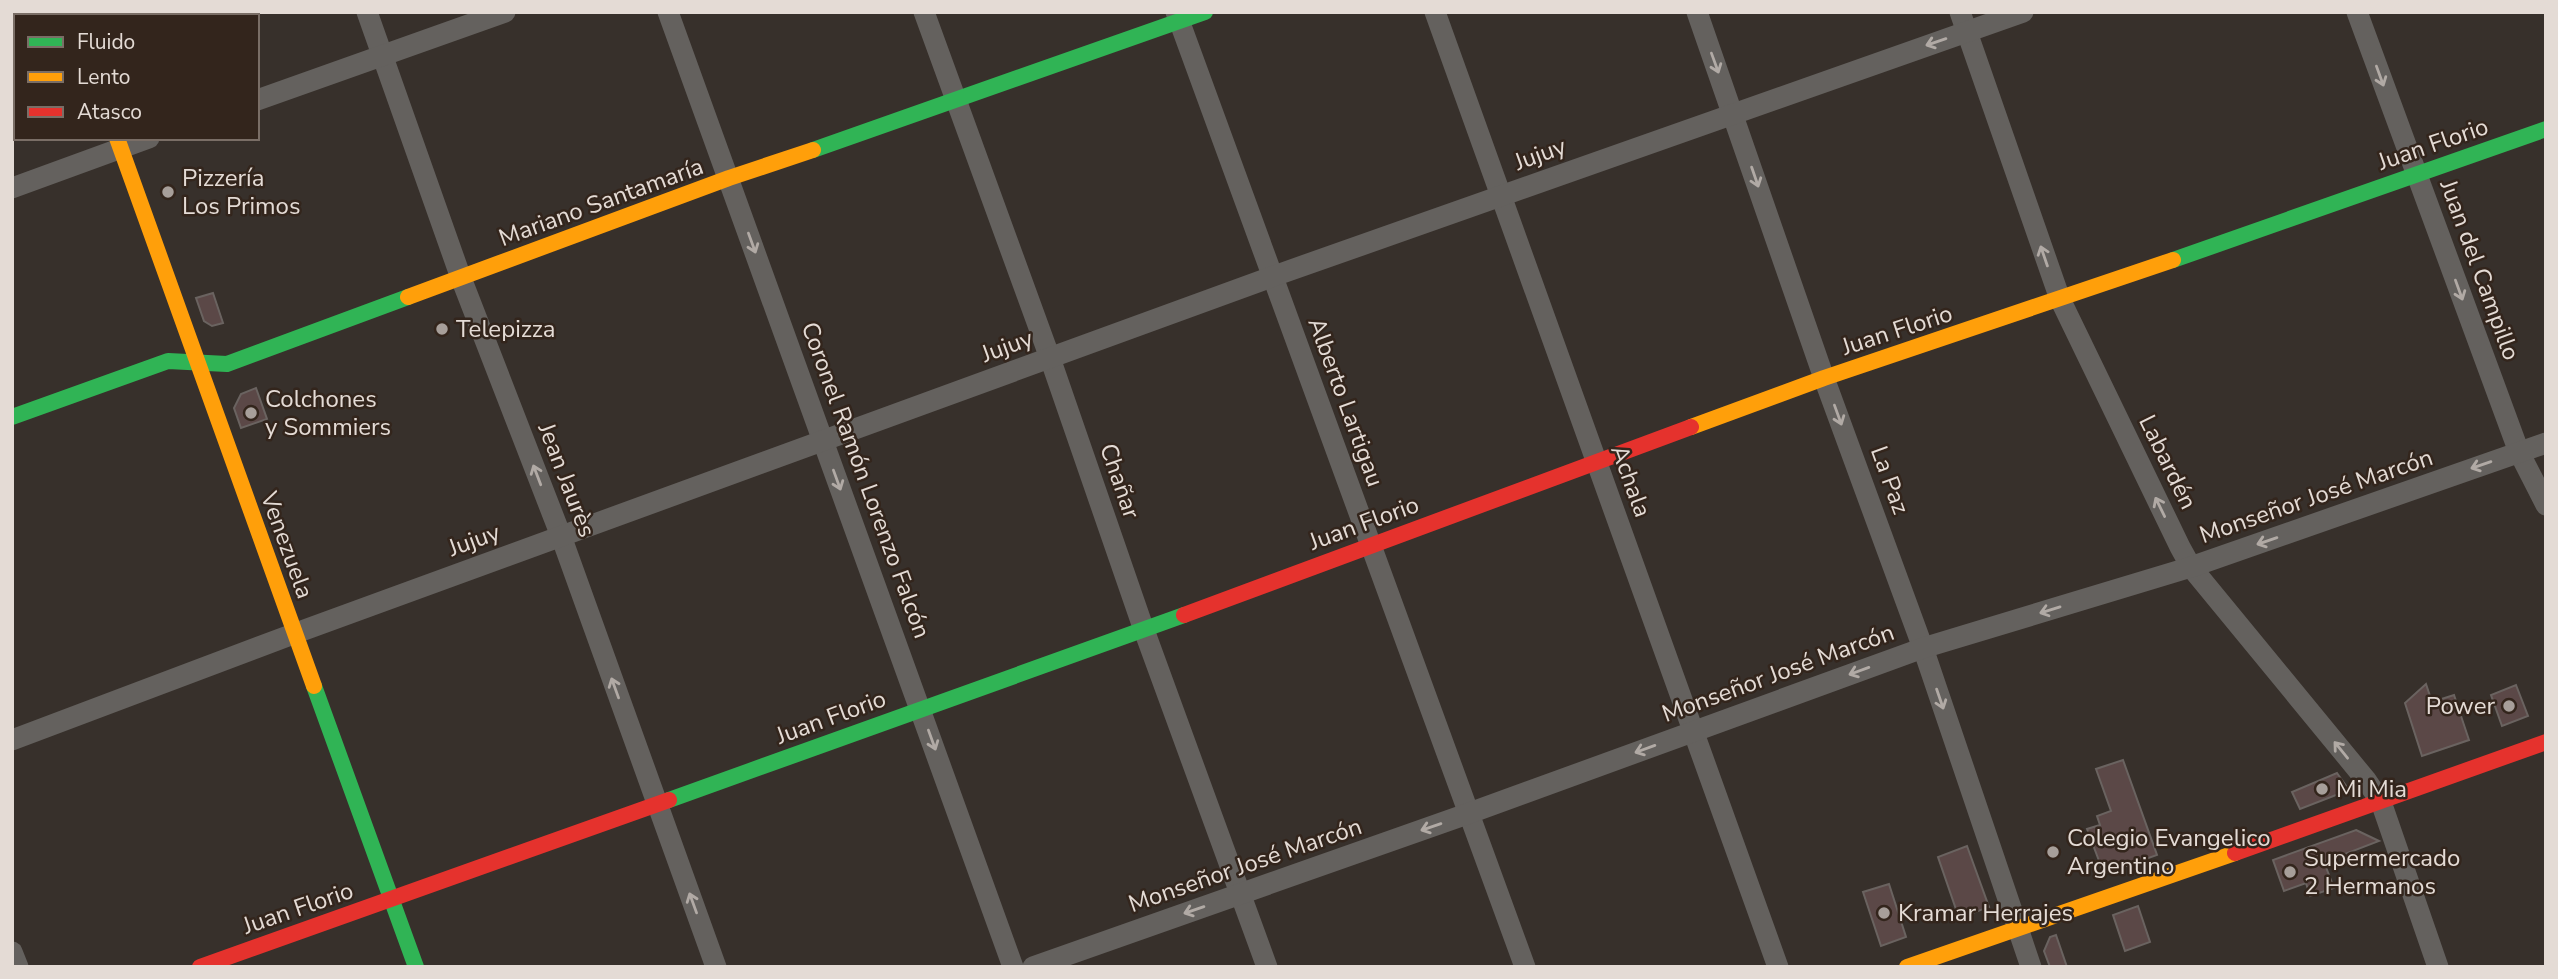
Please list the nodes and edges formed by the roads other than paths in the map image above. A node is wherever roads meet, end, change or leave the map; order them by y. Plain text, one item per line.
1 (367, 12) edge
2 (505, 12) edge
3 (668, 12) edge
4 (924, 12) edge
5 (1205, 12) edge
6 (1435, 12) edge
7 (1697, 12) edge
8 (2023, 12) edge
9 (2357, 12) edge
10 (1178, 17) edge
11 (1963, 22) edge
12 (382, 55) junction
13 (259, 99) edge
14 (956, 101) junction
15 (1733, 113) junction
16 (2546, 129) edge
17 (137, 140) edge
18 (119, 143) edge
19 (2416, 174) junction
20 (729, 178) junction
21 (12, 188) edge
22 (1503, 195) junction
23 (1274, 276) junction
24 (461, 278) junction
25 (2060, 299) junction
26 (1050, 358) junction
27 (196, 364) junction
28 (1824, 378) junction
29 (12, 417) edge
30 (822, 441) junction
31 (2546, 443) edge
32 (2519, 452) junction
33 (1596, 463) junction
34 (2546, 505) edge
35 (561, 537) junction
36 (1370, 545) junction
37 (2191, 568) junction
38 (1144, 630) junction
39 (296, 633) junction
40 (1923, 648) junction
41 (921, 709) junction
42 (1693, 731) junction
43 (12, 740) edge
44 (2546, 742) edge
45 (2381, 802) junction
46 (657, 803) junction
47 (1467, 814) junction
48 (1240, 894) junction
49 (392, 899) junction
50 (2018, 930) junction
51 (12, 952) edge
52 (18, 967) edge
53 (200, 967) edge
54 (416, 967) edge
55 (716, 967) edge
56 (1013, 967) edge
57 (1032, 967) edge
58 (1267, 967) edge
59 (1525, 967) edge
60 (1778, 967) edge
61 (1907, 967) edge
62 (2031, 967) edge
63 (2438, 967) edge

1 - 12 street, Jean Jaurès
2 - 12 street
3 - 20 street, Coronel Ramón Lorenzo Falcón
4 - 14 street, Chañar
5 - 10 street, Mariano Santamaría
6 - 22 street, Achala
7 -> 15 street, La Paz
8 - 11 street, Jujuy
9 -> 19 street, Juan del Campillo
10 - 14 street, Mariano Santamaría
10 - 23 street, Alberto Lartigau
11 -> 15 street, Jujuy
25 -> 11 street, Labardén
12 - 13 street
12 - 24 street, Jean Jaurès
14 - 20 street, Mariano Santamaría
14 - 26 street, Chañar
15 - 22 street, Jujuy
15 -> 28 street, La Paz
16 - 19 street, Juan Florio
17 - 18 street
18 - 21 street
18 - 27 street, Venezuela
19 - 25 street, Juan Florio
19 -> 32 street, Juan del Campillo
20 - 24 street, Mariano Santamaría
20 -> 30 street, Coronel Ramón Lorenzo Falcón
22 - 23 street, Jujuy
22 - 33 street, Achala
23 - 26 street, Jujuy
23 - 36 street, Alberto Lartigau
24 - 27 street, Mariano Santamaría
35 -> 24 street, Jean Jaurès
25 - 28 street, Juan Florio
37 -> 25 street, Labardén
26 - 30 street, Jujuy
26 - 38 street, Chañar
27 - 29 street, Mariano Santamaría
27 - 39 street, Venezuela
28 - 33 street, Juan Florio
28 -> 40 street, La Paz
30 - 35 street, Jujuy
30 -> 41 street, Coronel Ramón Lorenzo Falcón
31 - 32 street, Monseñor José Marcón
32 - 34 street, Juan del Campillo
32 -> 37 street, Monseñor José Marcón
33 - 36 street, Juan Florio
33 - 42 street, Achala
35 - 39 street, Jujuy
46 -> 35 street, Jean Jaurès
36 - 38 street, Juan Florio
36 - 47 street, Alberto Lartigau
37 -> 40 street, Monseñor José Marcón
45 -> 37 street, Labardén
38 - 41 street, Juan Florio
38 - 48 street, Chañar
39 - 43 street, Jujuy
39 - 49 street, Venezuela
40 -> 42 street, Monseñor José Marcón
40 -> 50 street, La Paz
41 - 46 street, Juan Florio
41 -> 56 street, Coronel Ramón Lorenzo Falcón
42 -> 47 street, Monseñor José Marcón
42 - 60 street, Achala
44 - 45 street
45 - 50 street
45 - 63 street, Labardén
46 - 49 street, Juan Florio
55 -> 46 street, Jean Jaurès
47 -> 48 street, Monseñor José Marcón
47 - 59 street, Alberto Lartigau
48 -> 57 street, Monseñor José Marcón
48 - 58 street, Chañar
49 - 53 street, Juan Florio
49 - 54 street, Venezuela
50 - 61 street
50 - 62 street, La Paz
51 - 52 street

